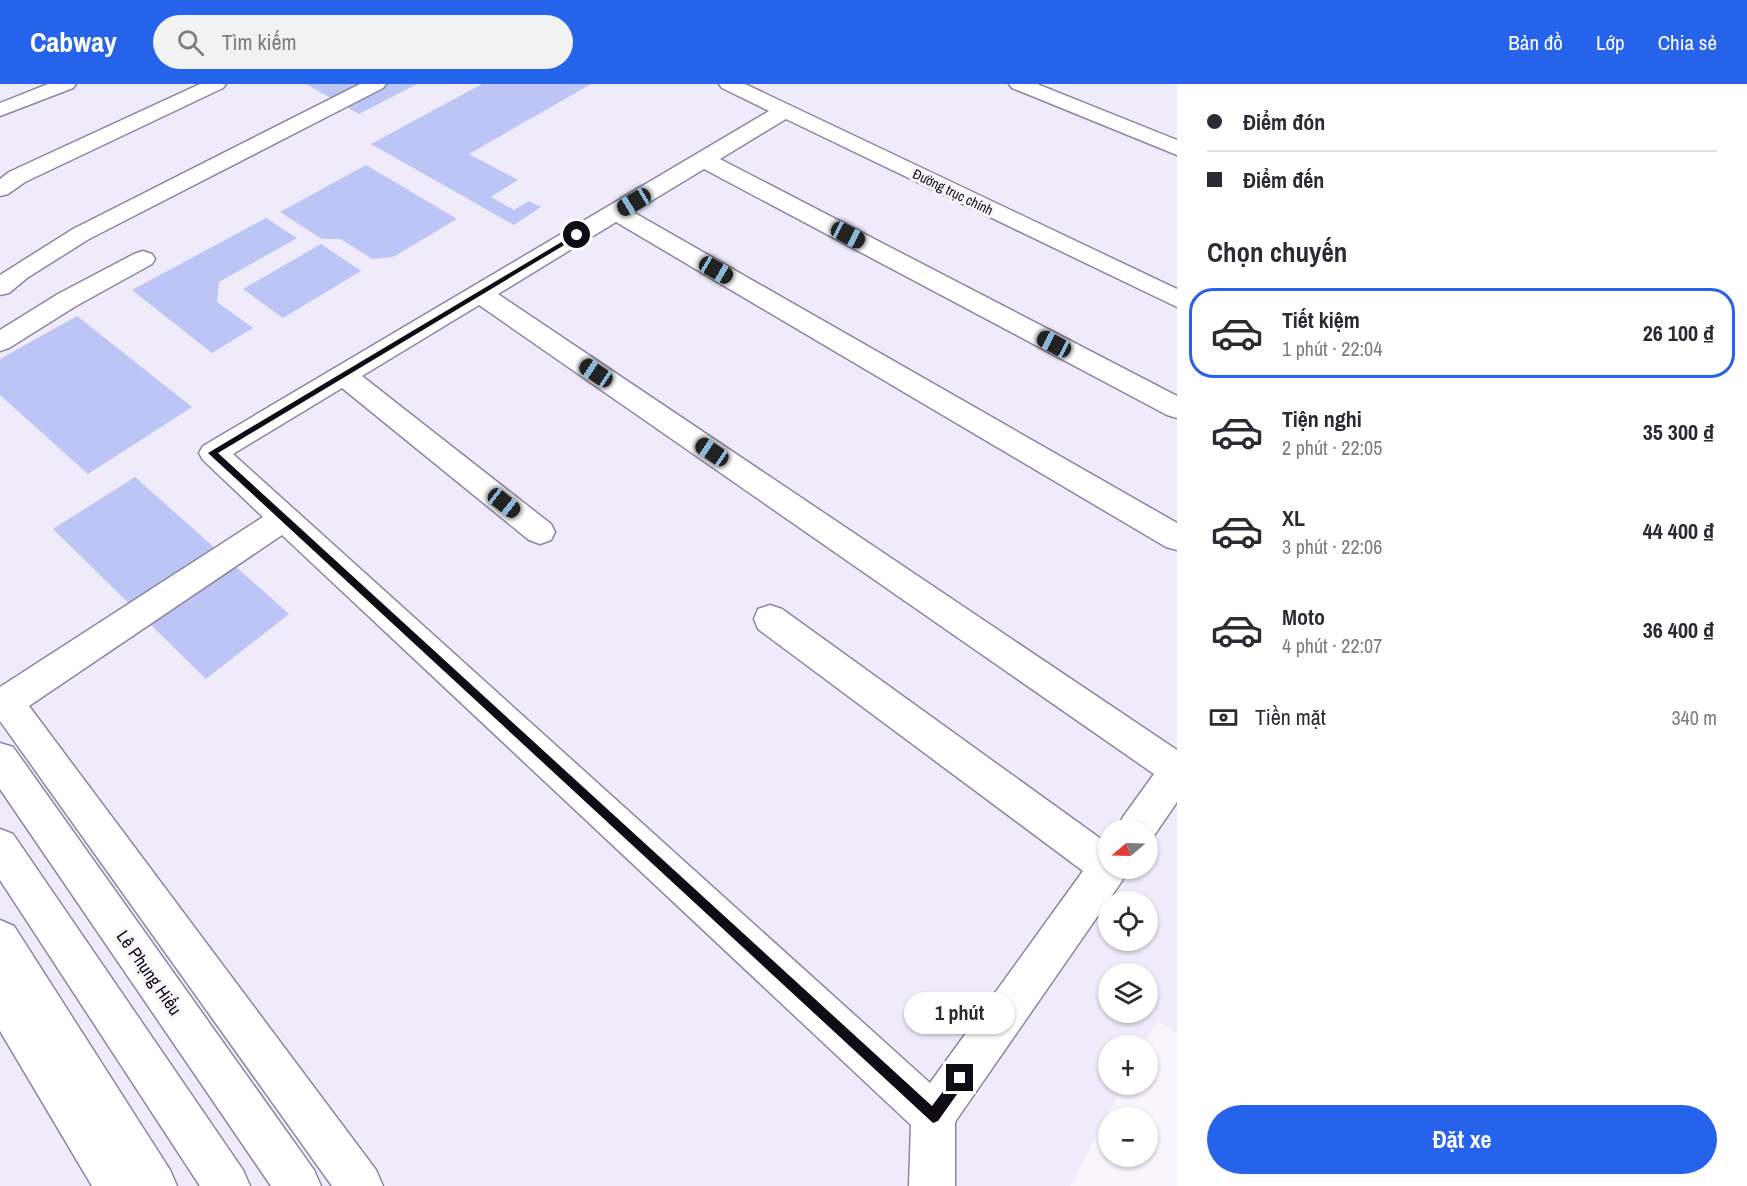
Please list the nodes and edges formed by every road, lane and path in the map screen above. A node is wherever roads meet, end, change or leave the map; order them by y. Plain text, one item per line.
1 (66, 84) edge
2 (216, 84) edge
3 (376, 84) edge
4 (729, 84) edge
5 (1019, 84) edge
6 (0, 109) edge
7 (786, 111) junction
8 (1177, 148) edge
9 (704, 160) junction
10 (8, 183) edge
11 (616, 212) junction
12 (143, 259) dead end
13 (6, 277) edge
14 (480, 294) junction
15 (1177, 299) edge
16 (0, 342) edge
17 (343, 375) junction
18 (1177, 408) edge
19 (284, 518) junction
20 (540, 532) dead end
21 (1177, 538) edge
22 (770, 619) dead end
23 (0, 759) edge
24 (1177, 770) edge
25 (1144, 819) edge
26 (0, 847) edge
27 (1098, 860) edge
28 (1100, 879) edge
29 (0, 940) edge
30 (0, 992) edge
31 (933, 1116) junction
32 (118, 1186) edge
33 (154, 1186) edge
34 (227, 1186) edge
35 (298, 1186) edge
36 (360, 1186) edge
37 (932, 1186) edge

1 - 6 street
2 - 10 street
3 - 13 street
4 - 7 street, Đường trục chính
5 - 8 street
7 - 9 street
7 - 15 street, Đường trục chính
9 - 11 street
9 - 18 street
11 - 14 street
11 - 21 street
12 - 16 street
14 - 17 street
14 - 24 street
17 - 19 street
17 - 20 street
19 - 31 street
19 - 36 street
22 - 27 street
23 - 35 street, Lê Phụng Hiểu
24 - 25 street
26 - 34 street
28 - 31 street
29 - 33 street
30 - 32 street
31 - 37 street

